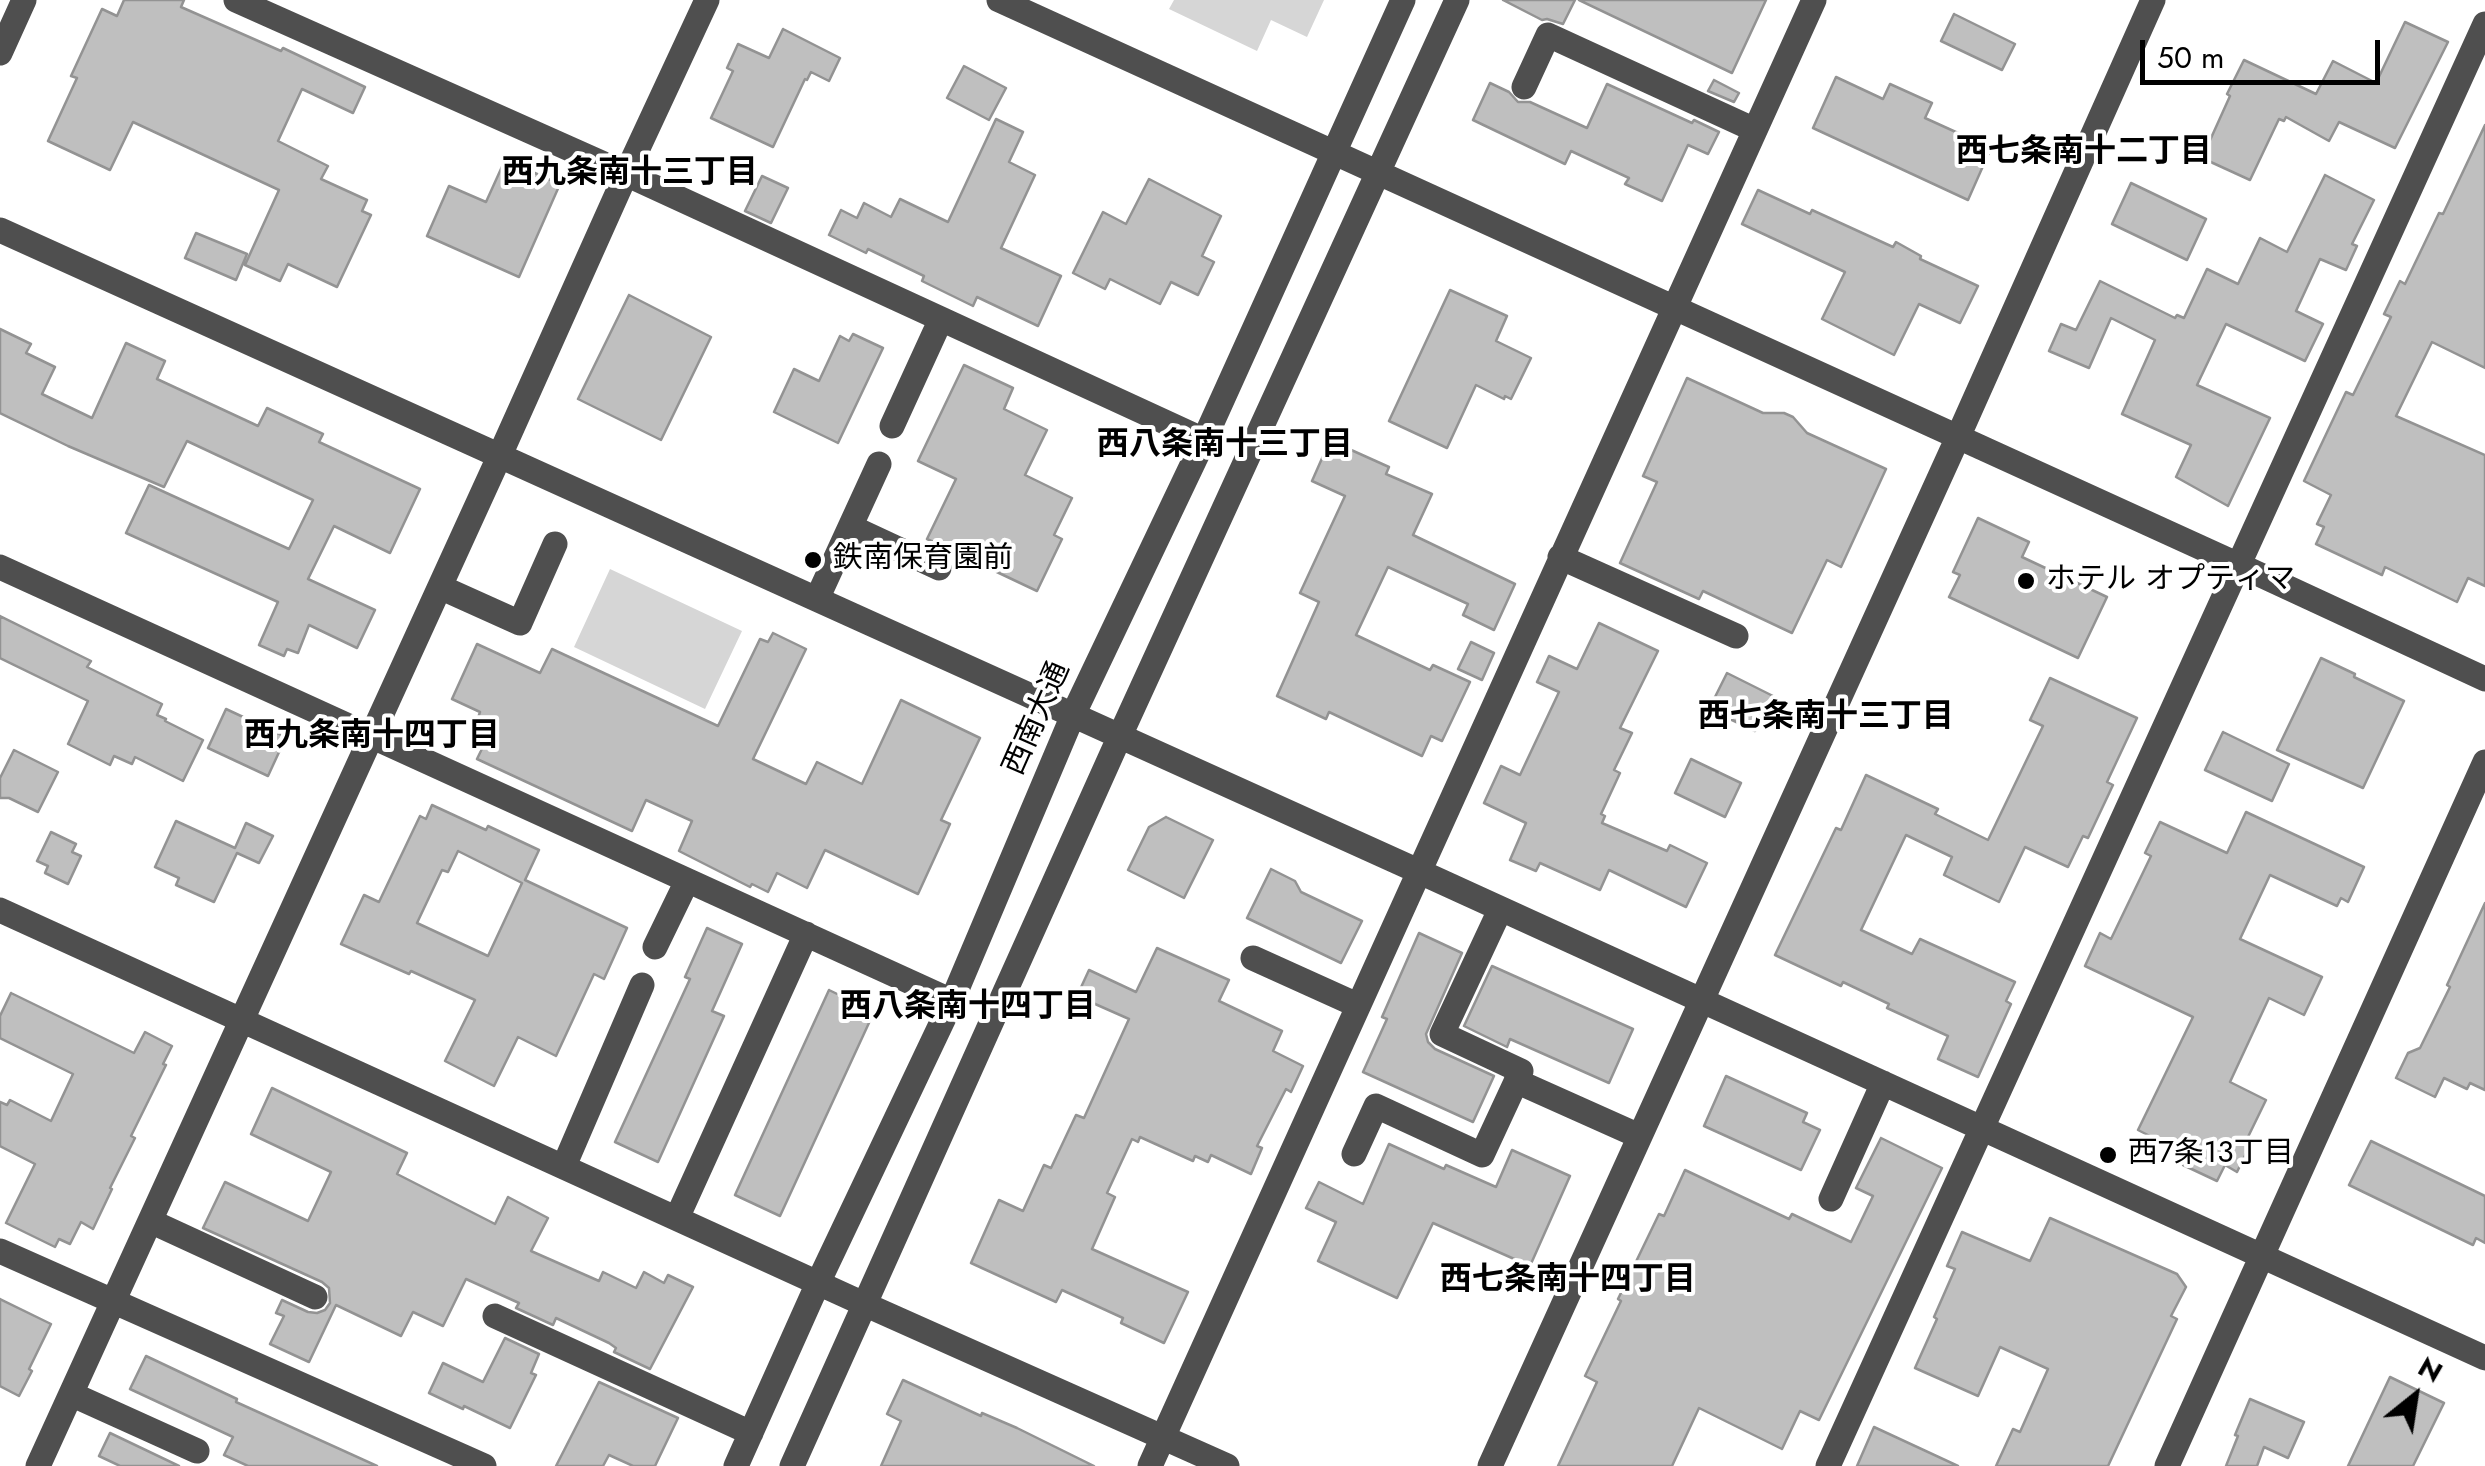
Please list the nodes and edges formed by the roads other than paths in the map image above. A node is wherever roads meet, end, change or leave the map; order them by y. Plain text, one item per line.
1 (24, 0) edge
2 (236, 0) edge
3 (708, 0) edge
4 (999, 0) edge
5 (1403, 0) edge
6 (1457, 0) edge
7 (1814, 0) edge
8 (2153, 0) edge
9 (2485, 24) edge
10 (0, 53) edge
11 (1524, 87) dead end
12 (1755, 130) junction
13 (1333, 152) junction
14 (1379, 173) junction
15 (626, 174) junction
16 (0, 230) edge
17 (1674, 308) junction
18 (940, 319) junction
19 (892, 426) dead end
20 (1958, 438) junction
21 (1204, 440) junction
22 (500, 456) junction
23 (880, 464) dead end
24 (852, 527) junction
25 (555, 544) dead end
26 (1560, 557) junction
27 (2240, 565) junction
28 (0, 567) edge
29 (939, 568) dead end
30 (440, 587) junction
31 (818, 599) junction
32 (1736, 636) dead end
33 (2485, 679) edge
34 (1073, 715) junction
35 (370, 736) junction
36 (1119, 738) junction
37 (2485, 762) edge
38 (1418, 871) junction
39 (688, 881) junction
40 (0, 910) edge
41 (1500, 910) junction
42 (806, 934) junction
43 (656, 947) dead end
44 (1253, 958) dead end
45 (642, 985) dead end
46 (952, 1001) junction
47 (1700, 1002) junction
48 (1358, 1005) junction
49 (243, 1019) junction
50 (1516, 1081) junction
51 (1883, 1083) junction
52 (1984, 1128) junction
53 (1640, 1136) junction
54 (1354, 1154) dead end
55 (564, 1166) junction
56 (1831, 1198) dead end
57 (677, 1218) junction
58 (150, 1221) junction
59 (0, 1251) edge
60 (2260, 1257) junction
61 (818, 1283) junction
62 (315, 1297) dead end
63 (113, 1303) junction
64 (864, 1304) junction
65 (495, 1316) dead end
66 (2485, 1358) edge
67 (71, 1394) junction
68 (750, 1433) junction
69 (1164, 1437) junction
70 (197, 1451) dead end
71 (38, 1466) edge
72 (484, 1466) edge
73 (736, 1466) edge
74 (792, 1466) edge
75 (1150, 1466) edge
76 (1227, 1466) edge
77 (1490, 1466) edge
78 (1828, 1466) edge
79 (2167, 1466) edge

1 - 10 street
2 - 15 street
3 - 15 street
4 - 13 street
5 - 13 street, 西南大通
6 - 14 street
7 - 12 street
8 - 20 street
9 - 27 street
11 - 12 street
12 - 17 street
13 - 14 street
13 - 21 street, 西南大通
14 - 17 street
14 - 36 street
15 - 18 street
15 - 22 street
16 - 22 street
17 - 20 street
17 - 26 street
18 - 19 street
18 - 21 street
20 - 27 street
20 - 47 street
21 - 34 street, 西南大通
22 - 30 street
22 - 31 street
23 - 24 street
24 - 29 street
24 - 31 street
25 - 30 street
26 - 32 street
26 - 38 street
27 - 33 street
27 - 52 street
28 - 35 street
30 - 35 street
31 - 34 street
34 - 36 street
34 - 46 street, 西南大通
35 - 39 street
35 - 49 street
36 - 38 street
36 - 64 street
37 - 60 street
38 - 41 street
38 - 48 street
39 - 42 street
39 - 43 street
40 - 49 street
41 - 47 street
41 - 50 street
42 - 46 street
42 - 57 street
44 - 48 street
45 - 55 street
46 - 61 street, 西南大通
47 - 51 street
47 - 53 street
48 - 69 street
49 - 55 street
49 - 58 street
50 - 53 street
50 - 54 street
51 - 52 street
51 - 56 street
52 - 60 street
52 - 78 street
53 - 77 street
55 - 57 street
57 - 61 street
58 - 62 street
58 - 63 street
59 - 63 street
60 - 66 street
60 - 79 street
61 - 64 street
61 - 68 street, 西南大通
63 - 67 street
63 - 72 street
64 - 69 street
64 - 74 street
65 - 68 street
67 - 70 street
67 - 71 street
68 - 73 street, 西南大通
69 - 75 street
69 - 76 street

